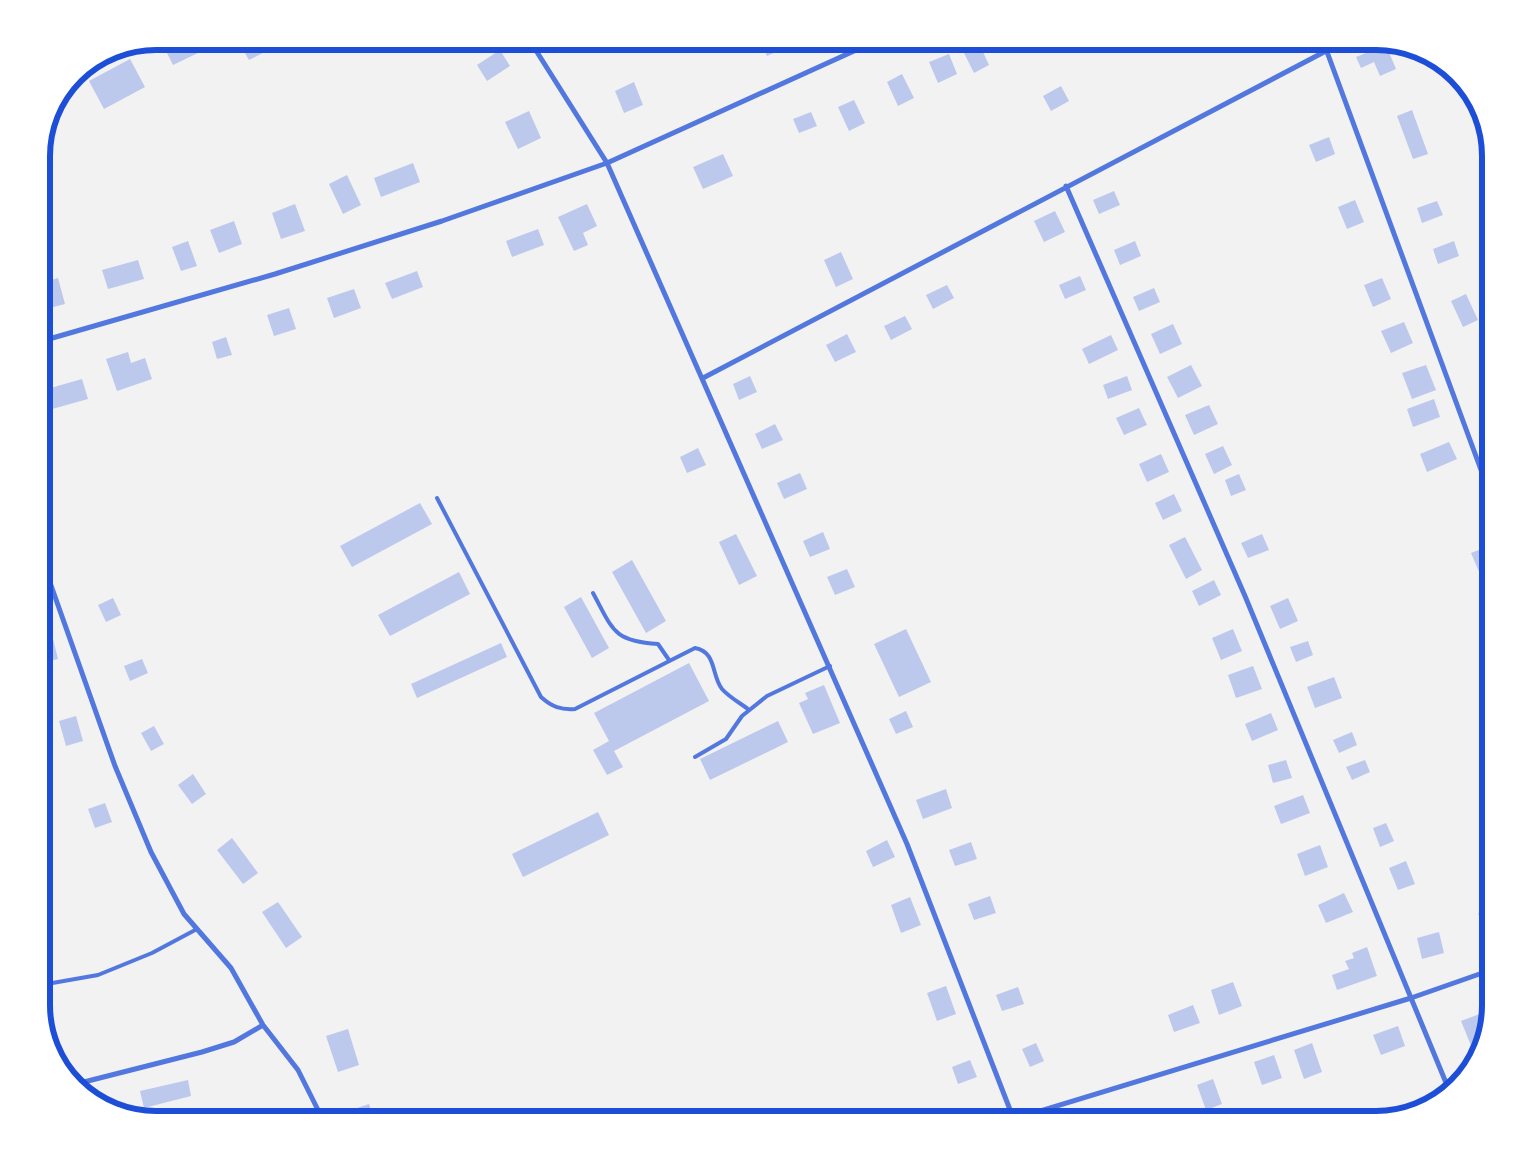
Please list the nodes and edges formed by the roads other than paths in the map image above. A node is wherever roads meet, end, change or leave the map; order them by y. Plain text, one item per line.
1 (536, 50) edge
2 (856, 50) edge
3 (1326, 51) joint
4 (607, 163) junction
5 (1066, 186) junction
6 (50, 339) edge
7 (703, 378) junction
8 (1482, 476) edge
9 (436, 498) dead end
10 (50, 583) edge
11 (593, 594) dead end
12 (669, 660) junction
13 (830, 666) junction
14 (748, 709) junction
15 (695, 757) dead end
16 (197, 929) junction
17 (1482, 973) edge
18 (50, 983) edge
19 (1411, 998) junction
20 (263, 1024) junction
21 (84, 1082) edge
22 (1446, 1084) edge
23 (318, 1111) edge
24 (1011, 1111) edge
25 (1040, 1111) edge

1 - 4 street
2 - 4 street
3 - 5 street
3 - 8 street
4 - 6 street
4 - 7 street
5 - 7 street
5 - 19 street
7 - 13 street
9 - 12 lane
10 - 16 street
11 - 12 lane
12 - 14 lane
13 - 14 lane
13 - 24 street
14 - 15 lane
16 - 18 lane
16 - 20 street
17 - 19 street
19 - 22 street
19 - 25 street
20 - 21 street
20 - 23 street

